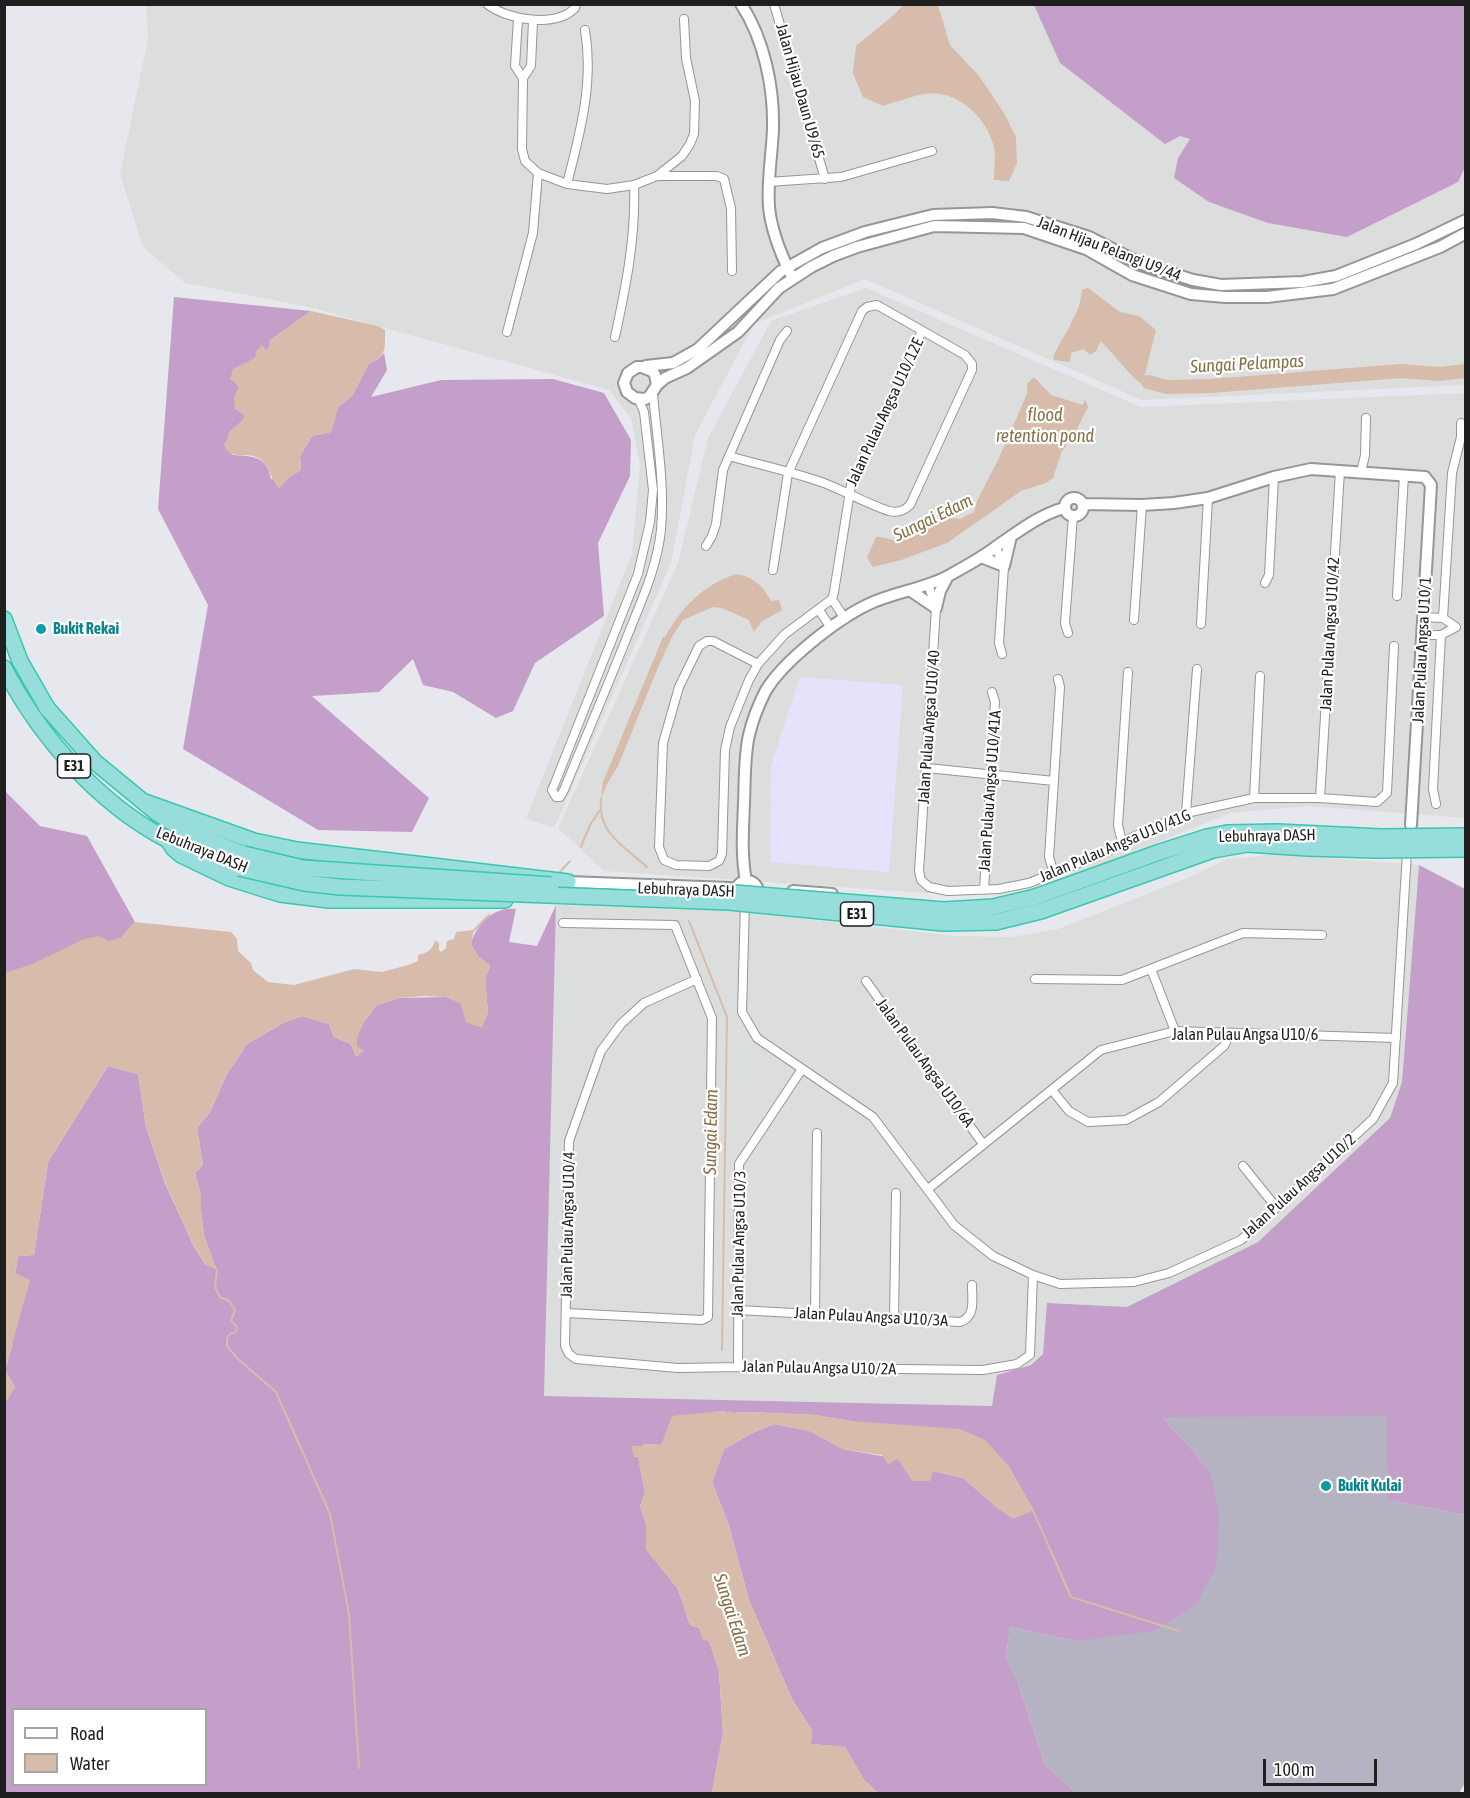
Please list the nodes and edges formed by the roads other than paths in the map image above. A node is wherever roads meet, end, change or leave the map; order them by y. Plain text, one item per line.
1 (487, 4) edge
2 (576, 4) edge
3 (741, 4) edge
4 (774, 4) edge
5 (518, 19) junction
6 (684, 19) dead end
7 (533, 21) junction
8 (585, 30) dead end
9 (524, 78) junction
10 (932, 151) dead end
11 (538, 173) junction
12 (657, 176) junction
13 (825, 179) junction
14 (768, 182) junction
15 (567, 184) junction
16 (634, 185) junction
17 (1466, 220) edge
18 (1466, 233) edge
19 (787, 268) junction
20 (732, 271) dead end
21 (793, 279) junction
22 (922, 331) junction
23 (507, 332) dead end
24 (787, 332) dead end
25 (615, 337) dead end
26 (642, 367) junction
27 (655, 389) junction
28 (639, 400) junction
29 (1366, 418) dead end
30 (1461, 423) dead end
31 (729, 456) junction
32 (1340, 471) junction
33 (1361, 472) junction
34 (788, 473) junction
35 (1404, 475) junction
36 (1274, 477) junction
37 (848, 492) junction
38 (1208, 498) junction
39 (862, 499) junction
40 (1083, 504) junction
41 (1142, 505) junction
42 (846, 508) junction
43 (1069, 512) junction
44 (1011, 536) junction
45 (706, 546) dead end
46 (996, 548) junction
47 (981, 557) junction
48 (1004, 566) junction
49 (772, 570) dead end
50 (948, 576) junction
51 (928, 584) junction
52 (1265, 584) dead end
53 (911, 591) junction
54 (833, 596) junction
55 (1397, 596) dead end
56 (936, 608) junction
57 (819, 610) junction
58 (1423, 617) junction
59 (845, 618) junction
60 (1441, 618) junction
61 (4, 619) edge
62 (1134, 620) dead end
63 (1201, 624) dead end
64 (1456, 627) junction
65 (831, 628) junction
66 (1466, 628) edge
67 (1068, 633) dead end
68 (1422, 635) junction
69 (1439, 635) junction
70 (1394, 646) dead end
71 (1002, 654) dead end
72 (758, 664) junction
73 (4, 668) edge
74 (1197, 669) dead end
75 (1128, 672) dead end
76 (1260, 676) dead end
77 (1058, 679) dead end
78 (992, 692) dead end
79 (927, 768) junction
80 (990, 775) junction
81 (1054, 781) junction
82 (1254, 798) junction
83 (1320, 798) junction
84 (145, 802) junction
85 (1436, 804) dead end
86 (1186, 813) junction
87 (1411, 825) junction
88 (1396, 831) junction
89 (1420, 834) junction
90 (1466, 836) edge
91 (168, 840) junction
92 (1122, 843) junction
93 (1395, 844) junction
94 (1413, 849) junction
95 (1466, 849) edge
96 (242, 861) junction
97 (920, 870) joint
98 (1054, 873) junction
99 (568, 882) joint
100 (984, 890) junction
101 (746, 893) junction
102 (514, 900) joint
103 (563, 923) dead end
104 (1322, 935) dead end
105 (1151, 969) junction
106 (697, 979) junction
107 (1035, 980) dead end
108 (866, 981) dead end
109 (1175, 1031) junction
110 (1230, 1034) junction
111 (1396, 1038) junction
112 (802, 1069) junction
113 (1052, 1090) junction
114 (818, 1133) dead end
115 (983, 1144) junction
116 (1243, 1166) dead end
117 (928, 1189) junction
118 (896, 1193) dead end
119 (1276, 1207) junction
120 (1033, 1275) junction
121 (972, 1285) dead end
122 (738, 1310) junction
123 (566, 1312) junction
124 (815, 1314) junction
125 (894, 1318) junction
126 (738, 1367) junction

1 - 5 street
2 - 7 street
3 - 14 street
4 - 13 street, Jalan Hijau Daun U9/65
5 - 7 street
5 - 9 street
6 - 12 street
7 - 9 street
8 - 15 street
9 - 11 street
10 - 13 street
11 - 15 street
11 - 23 street
12 - 16 street
12 - 20 street
13 - 14 street
14 - 19 street
15 - 16 street
16 - 25 street
17 - 19 street, Jalan Hijau Pelangi U9/44
18 - 21 street, Jalan Hijau Pelangi U9/44
19 - 21 street
19 - 26 street, Jalan Hijau Pelangi U9/44
21 - 27 street, Jalan Hijau Pelangi U9/44
22 - 34 street
22 - 37 street, Jalan Pulau Angsa U10/12E
22 - 39 street
24 - 31 street
26 - 27 street
26 - 28 street
27 - 28 street
27 - 28 street
29 - 33 street
30 - 60 street
31 - 34 street
31 - 45 street
32 - 33 street
32 - 36 street
32 - 83 street, Jalan Pulau Angsa U10/42
33 - 35 street
34 - 37 street
34 - 49 street
35 - 55 street
35 - 58 street, Jalan Pulau Angsa U10/1
36 - 38 street
36 - 52 street
37 - 39 street
37 - 42 street, Jalan Pulau Angsa U10/12E
38 - 41 street
38 - 63 street
39 - 42 street
40 - 41 street
40 - 43 street
40 - 43 street
41 - 62 street
42 - 54 street, Jalan Pulau Angsa U10/12E
43 - 44 street
43 - 67 street
44 - 46 street
44 - 48 street
46 - 47 street
46 - 48 street
47 - 48 street
47 - 50 street
48 - 71 street
50 - 51 street
50 - 56 street
51 - 53 street
51 - 56 street, Jalan Pulau Angsa U10/40
53 - 56 street
53 - 59 street
54 - 57 street
54 - 59 street
56 - 79 street, Jalan Pulau Angsa U10/40
57 - 65 street
57 - 72 street
58 - 60 street
58 - 68 street, Jalan Pulau Angsa U10/1
59 - 65 street
60 - 64 street
61 - 84 highway, Lebuhraya DASH / E31
64 - 66 street
64 - 69 street
65 - 101 street
68 - 69 street
68 - 87 street, Jalan Pulau Angsa U10/1
69 - 85 street
70 - 83 street, Jalan Pulau Angsa U10/41G
72 - 72 street
73 - 91 highway, Lebuhraya DASH / E31
74 - 86 street
75 - 92 street
76 - 82 street
77 - 81 street
78 - 80 street, Jalan Pulau Angsa U10/41A
79 - 80 street
79 - 97 street, Jalan Pulau Angsa U10/40
80 - 81 street
80 - 100 street, Jalan Pulau Angsa U10/41A
81 - 98 street
82 - 83 street, Jalan Pulau Angsa U10/41G
82 - 86 street, Jalan Pulau Angsa U10/41G
84 - 96 highway, Lebuhraya DASH / E31
84 - 99 highway
86 - 92 street, Jalan Pulau Angsa U10/41G
87 - 88 street
87 - 89 street
88 - 93 street
88 - 101 street
89 - 90 street
89 - 94 street
90 - 96 highway, Lebuhraya DASH / E31, bridge
91 - 96 highway, Lebuhraya DASH / E31
91 - 102 highway
92 - 98 street, Jalan Pulau Angsa U10/41G
93 - 94 street
93 - 101 street
94 - 95 street
94 - 111 street, Jalan Pulau Angsa U10/2
95 - 96 highway, Lebuhraya DASH / E31, bridge
97 - 100 street, Jalan Pulau Angsa U10/41G
98 - 100 street, Jalan Pulau Angsa U10/41G
99 - 101 street
101 - 102 street
101 - 112 street, Jalan Pulau Angsa U10/2
103 - 106 street
104 - 105 street
105 - 107 street
105 - 109 street
106 - 123 street, Jalan Pulau Angsa U10/4
106 - 123 street
108 - 115 street, Jalan Pulau Angsa U10/6A
109 - 110 street, Jalan Pulau Angsa U10/6
109 - 113 street, Jalan Pulau Angsa U10/6
110 - 111 street, Jalan Pulau Angsa U10/6
110 - 113 street
111 - 119 street, Jalan Pulau Angsa U10/2
112 - 117 street, Jalan Pulau Angsa U10/2
112 - 122 street, Jalan Pulau Angsa U10/3
113 - 115 street, Jalan Pulau Angsa U10/6
114 - 124 street
115 - 117 street, Jalan Pulau Angsa U10/6
116 - 119 street
117 - 120 street, Jalan Pulau Angsa U10/2
118 - 125 street
119 - 120 street, Jalan Pulau Angsa U10/2
120 - 126 street, Jalan Pulau Angsa U10/2A
121 - 125 street, Jalan Pulau Angsa U10/3A
122 - 124 street, Jalan Pulau Angsa U10/3A
122 - 126 street, Jalan Pulau Angsa U10/3
123 - 126 street, Jalan Pulau Angsa U10/2A
124 - 125 street, Jalan Pulau Angsa U10/3A

